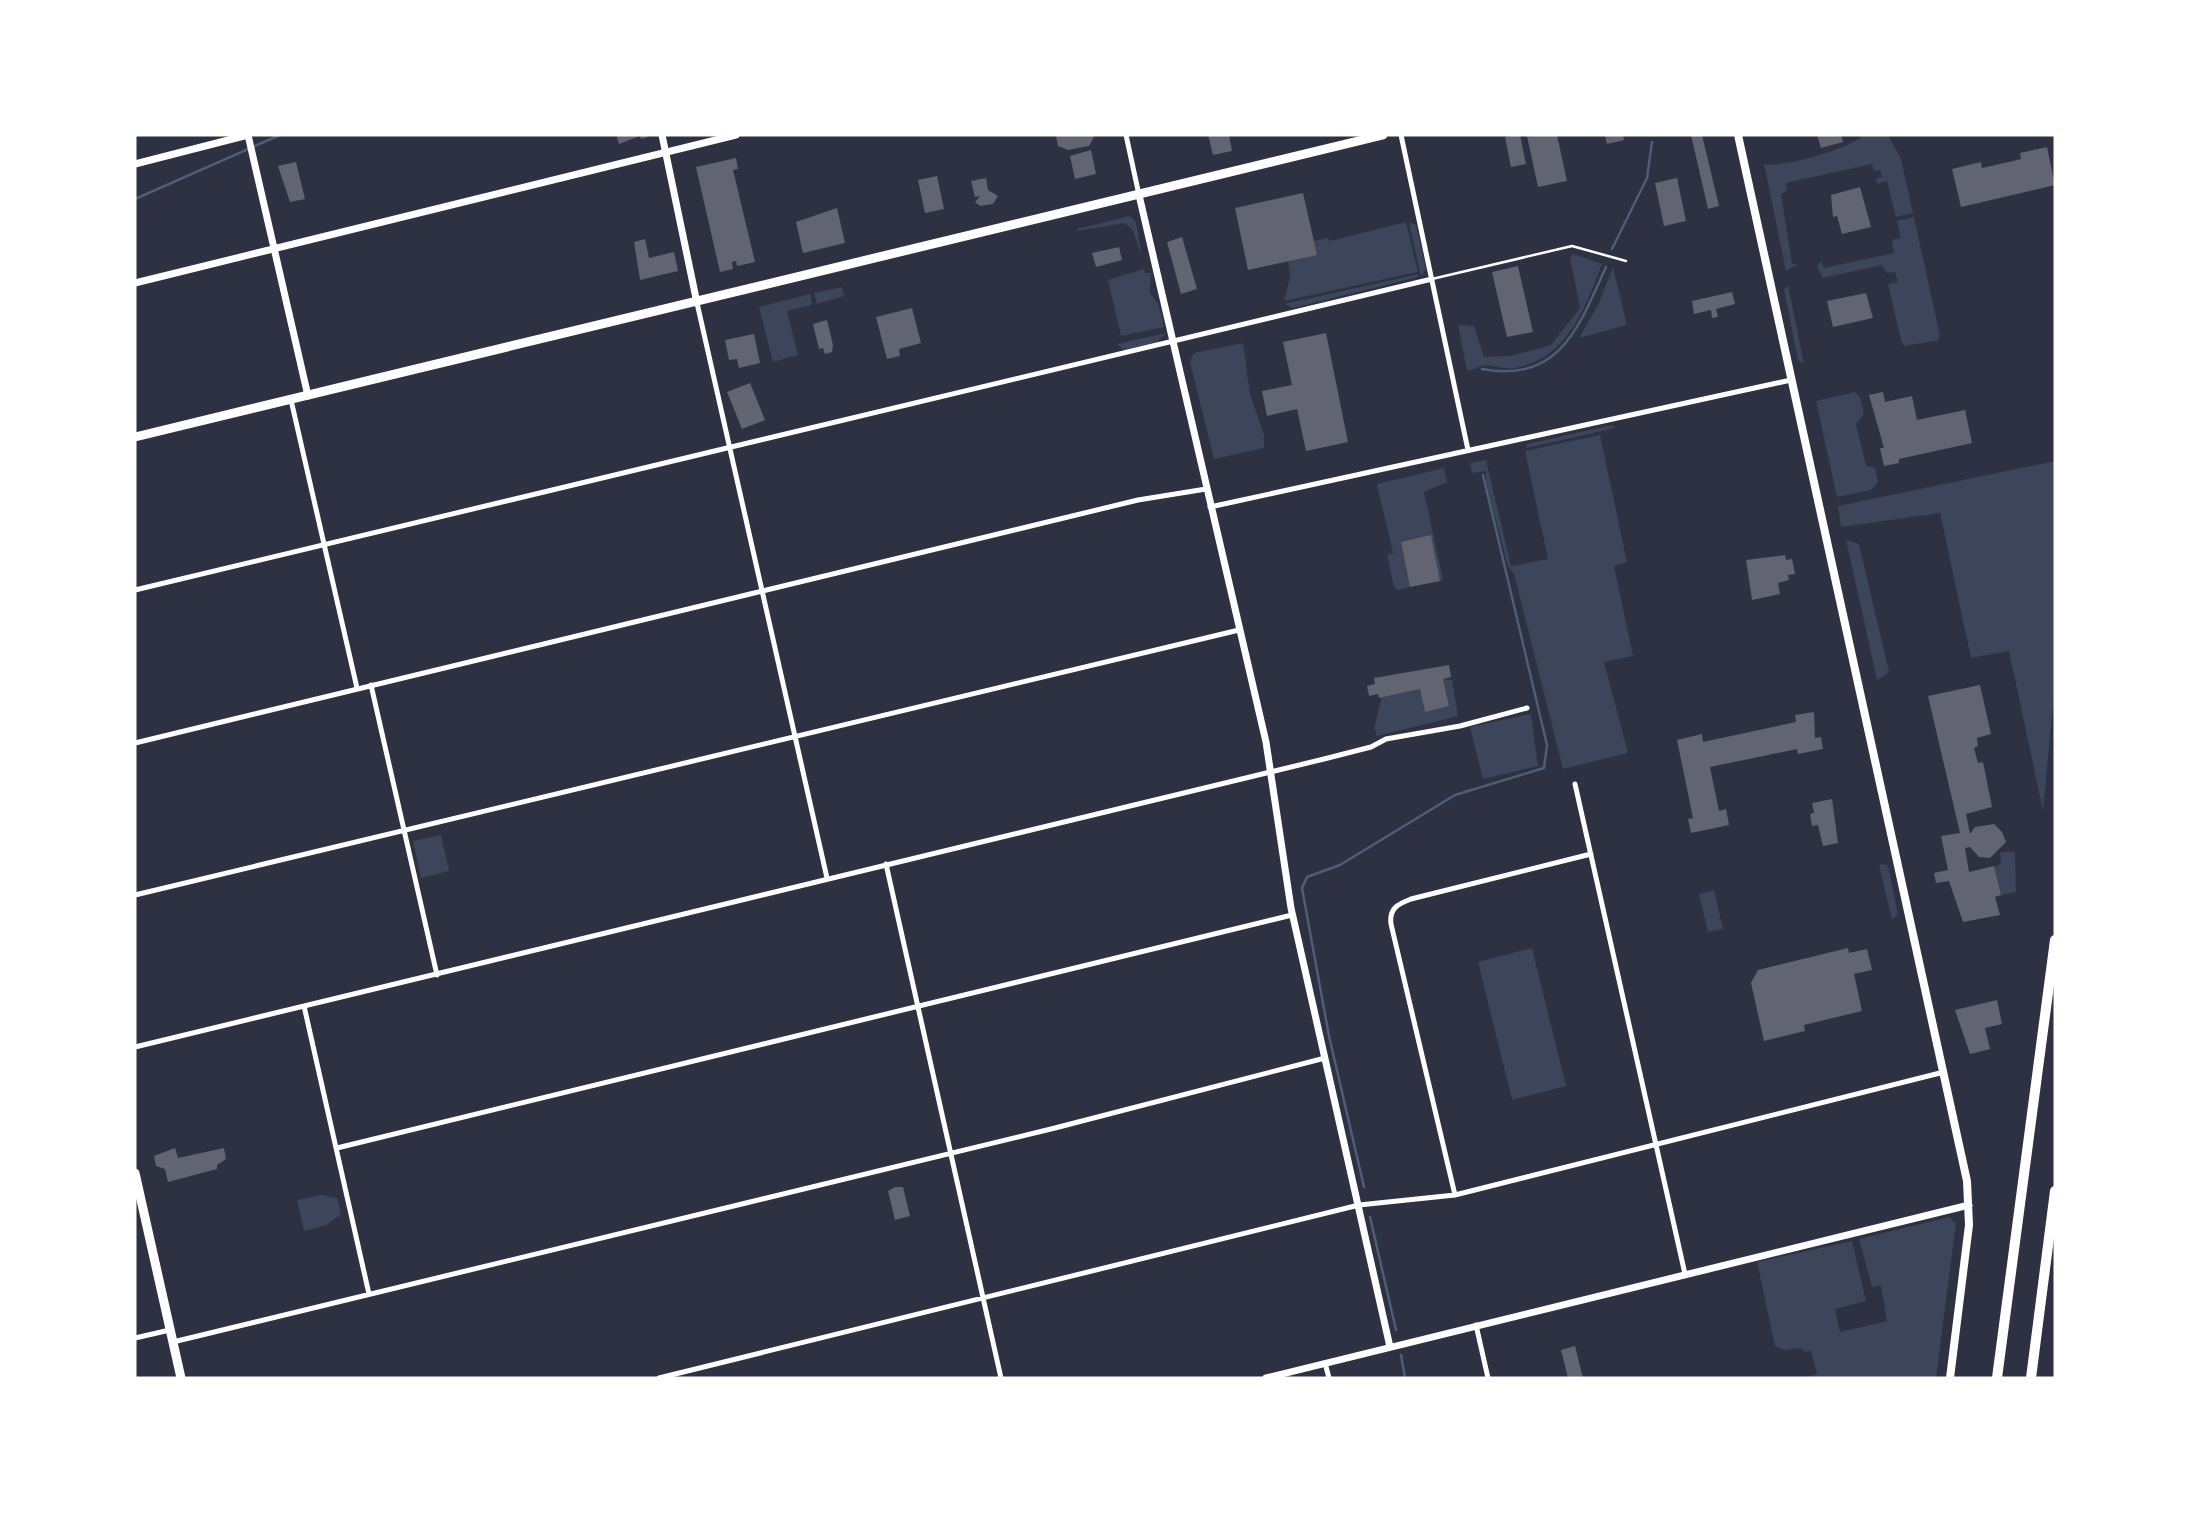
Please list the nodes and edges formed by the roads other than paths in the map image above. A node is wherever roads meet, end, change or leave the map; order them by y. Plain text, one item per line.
1 (248, 135) edge
2 (662, 135) edge
3 (736, 135) edge
4 (1126, 135) edge
5 (1383, 135) edge
6 (1401, 135) edge
7 (1738, 135) edge
8 (666, 153) junction
9 (135, 164) edge
10 (1139, 195) junction
11 (273, 249) junction
12 (1626, 261) dead end
13 (1432, 279) junction
14 (135, 283) edge
15 (697, 303) junction
16 (1173, 343) junction
17 (1791, 380) junction
18 (308, 396) junction
19 (291, 400) junction
20 (135, 437) edge
21 (732, 447) junction
22 (1468, 450) junction
23 (1206, 489) junction
24 (1210, 507) junction
25 (325, 544) junction
26 (135, 590) edge
27 (764, 590) junction
28 (1239, 630) junction
29 (371, 685) junction
30 (357, 688) junction
31 (1527, 708) dead end
32 (796, 736) junction
33 (135, 743) edge
34 (1272, 772) junction
35 (1575, 784) dead end
36 (404, 831) junction
37 (1591, 854) junction
38 (886, 864) junction
39 (827, 878) junction
40 (135, 895) edge
41 (1292, 915) junction
42 (2055, 940) edge
43 (437, 975) junction
44 (304, 1006) junction
45 (918, 1006) junction
46 (135, 1047) edge
47 (1325, 1058) junction
48 (1944, 1072) junction
49 (1656, 1144) junction
50 (337, 1148) junction
51 (950, 1154) junction
52 (135, 1173) edge
53 (2055, 1191) edge
54 (1455, 1195) junction
55 (137, 1197) edge
56 (1359, 1205) junction
57 (1969, 1205) junction
58 (1685, 1274) junction
59 (369, 1294) junction
60 (983, 1298) junction
61 (1476, 1325) junction
62 (170, 1330) junction
63 (135, 1338) edge
64 (173, 1342) junction
65 (1390, 1347) junction
66 (1325, 1363) junction
67 (181, 1378) edge
68 (659, 1378) edge
69 (1001, 1378) edge
70 (1266, 1378) edge
71 (1329, 1378) edge
72 (1488, 1378) edge
73 (1950, 1378) edge
74 (1997, 1378) edge
75 (2031, 1378) edge

1 - 9 street
1 - 11 street
2 - 8 street
3 - 8 street
4 - 10 street
5 - 10 main road
6 - 13 street
7 - 17 main road
8 - 11 street
8 - 15 street
10 - 15 main road
10 - 16 street
11 - 14 street
11 - 18 street
12 - 13 lane
13 - 16 street
13 - 22 street
15 - 18 main road
15 - 21 street
16 - 21 street
16 - 23 street
17 - 22 street
17 - 48 main road
18 - 19 main road
19 - 20 main road
19 - 25 street
21 - 25 street
21 - 27 street
22 - 24 street
23 - 24 street
23 - 27 street
24 - 28 street
25 - 26 street
25 - 30 street
27 - 29 street
27 - 32 street
28 - 32 street
28 - 34 street
29 - 30 street
29 - 36 street
30 - 33 street
31 - 34 street
32 - 36 street
32 - 39 street
34 - 38 street
34 - 41 street
35 - 37 street
36 - 40 street
36 - 43 street
37 - 49 street
37 - 54 street
38 - 39 street
38 - 45 street
39 - 43 street
41 - 45 street
41 - 47 street
42 - 74 highway
43 - 44 street
44 - 46 street
44 - 50 street
45 - 50 street
45 - 51 street
47 - 51 street
47 - 56 street
48 - 49 street
48 - 57 main road
49 - 54 street
49 - 58 street
50 - 59 street
51 - 59 street
51 - 60 street
52 - 55 main road
53 - 75 highway
54 - 56 street
55 - 62 main road
56 - 60 street
56 - 65 street
57 - 58 street
57 - 73 main road
58 - 61 street
59 - 64 street
60 - 68 street
60 - 69 street
61 - 65 street
61 - 72 street
62 - 63 street
62 - 64 main road
64 - 67 main road
65 - 66 street
66 - 70 street
66 - 71 street

